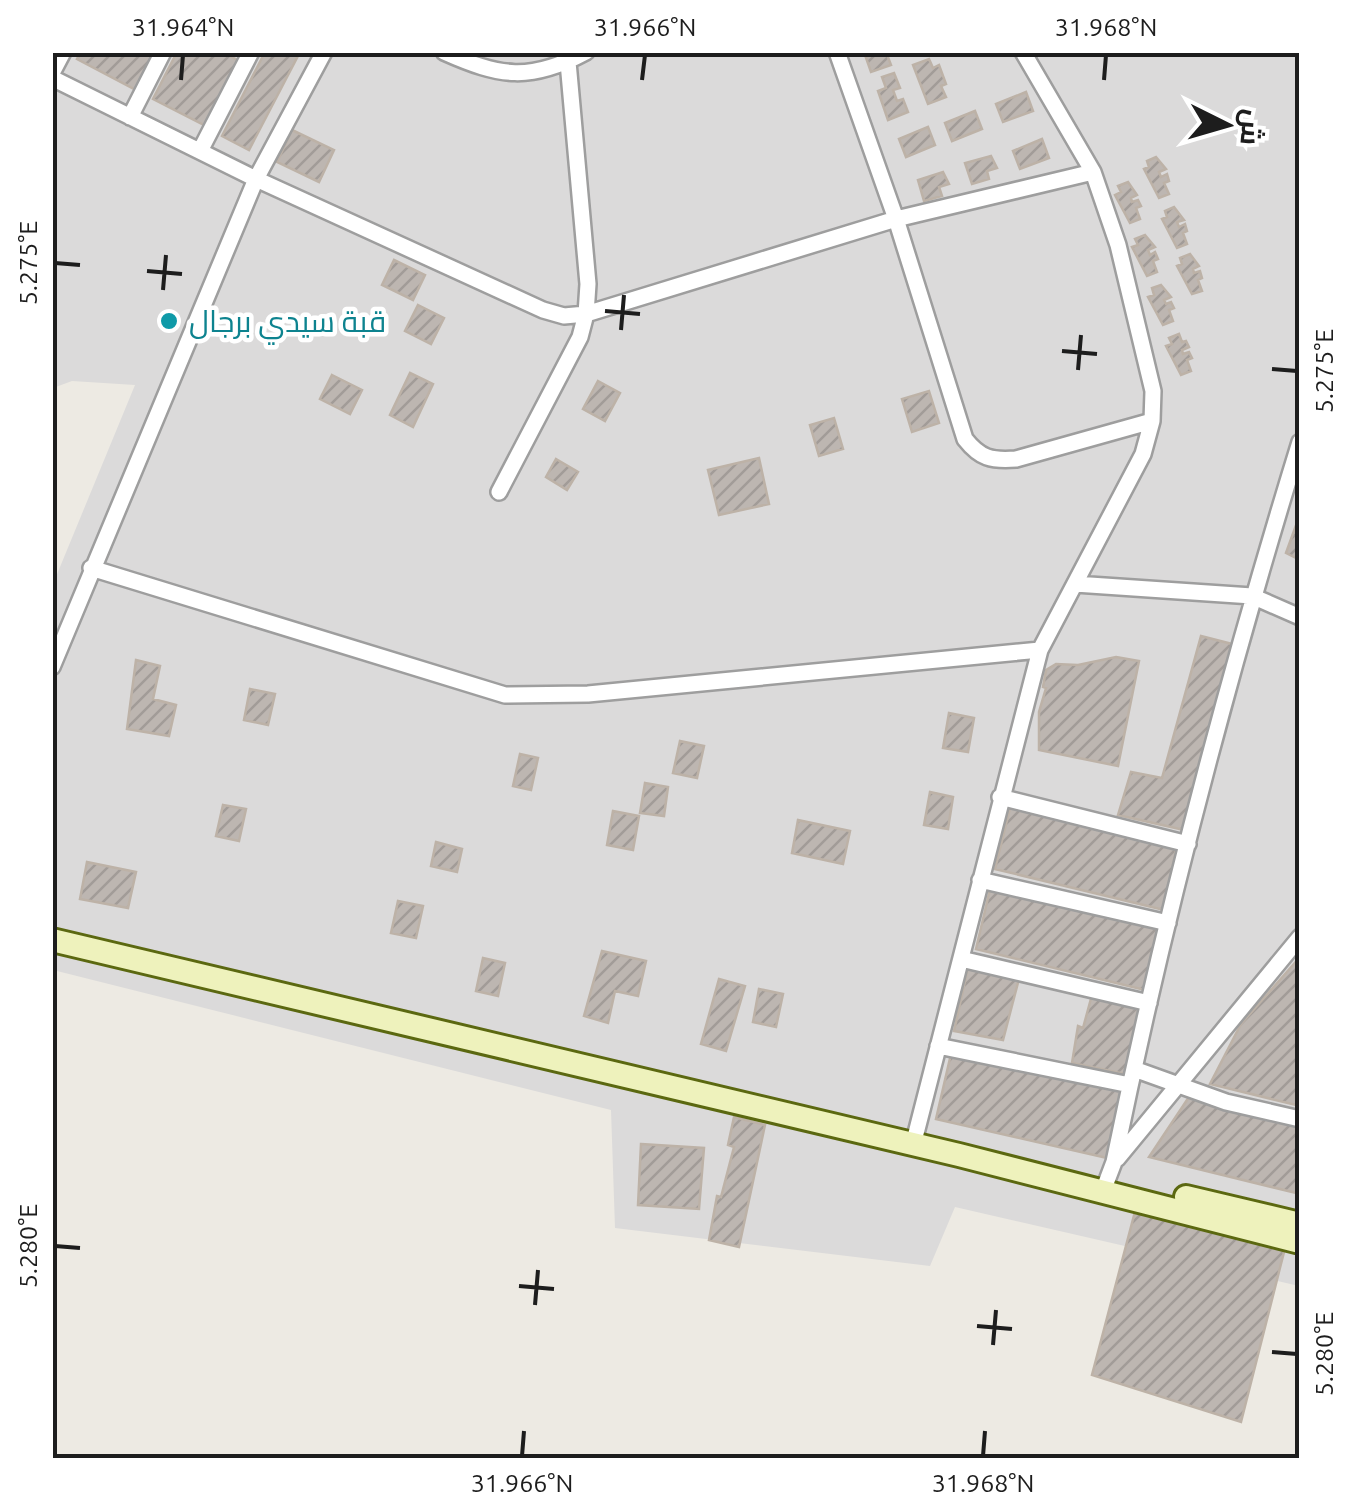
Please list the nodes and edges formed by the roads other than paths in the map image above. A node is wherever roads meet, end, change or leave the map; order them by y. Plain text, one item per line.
1 (63, 52) edge
2 (163, 52) edge
3 (252, 52) edge
4 (324, 52) edge
5 (444, 52) edge
6 (586, 52) edge
7 (837, 52) edge
8 (1024, 52) edge
9 (568, 62) junction
10 (52, 76) edge
11 (130, 116) junction
12 (200, 152) junction
13 (1093, 172) junction
14 (256, 179) junction
15 (896, 219) junction
16 (586, 314) junction
17 (1152, 421) junction
18 (1300, 442) edge
19 (499, 492) dead end
20 (92, 568) junction
21 (1075, 584) junction
22 (1252, 596) junction
23 (1300, 617) edge
24 (1040, 650) junction
25 (52, 667) edge
26 (1000, 797) junction
27 (1188, 844) junction
28 (980, 880) junction
29 (1168, 923) junction
30 (52, 926) edge
31 (1300, 936) edge
32 (52, 940) edge
33 (961, 959) junction
34 (1149, 1002) junction
35 (938, 1046) junction
36 (1132, 1077) junction
37 (1178, 1086) junction
38 (1300, 1120) edge
39 (915, 1138) junction
40 (1108, 1177) junction
41 (1300, 1224) edge
42 (1300, 1242) edge

1 - 10 street
2 - 11 street
3 - 12 street
4 - 14 street
5 - 9 street
6 - 9 street
7 - 15 street
8 - 13 street
9 - 16 street
10 - 11 street
11 - 12 street
12 - 14 street
13 - 15 street
13 - 17 street
14 - 16 street
14 - 20 street
15 - 16 street
15 - 17 street
16 - 19 street
17 - 21 street
18 - 22 street
20 - 24 street
20 - 25 street
21 - 22 street
21 - 24 street
22 - 23 street
22 - 27 street
24 - 26 street
26 - 27 street
26 - 28 street
27 - 29 street
28 - 29 street
28 - 33 street
29 - 34 street
30 - 39 main road
31 - 37 street
32 - 39 main road
33 - 34 street
33 - 35 street
34 - 36 street
35 - 36 street
35 - 39 street
36 - 37 street
36 - 40 street
37 - 38 street
37 - 40 street
39 - 40 main road
40 - 41 main road
40 - 42 main road

